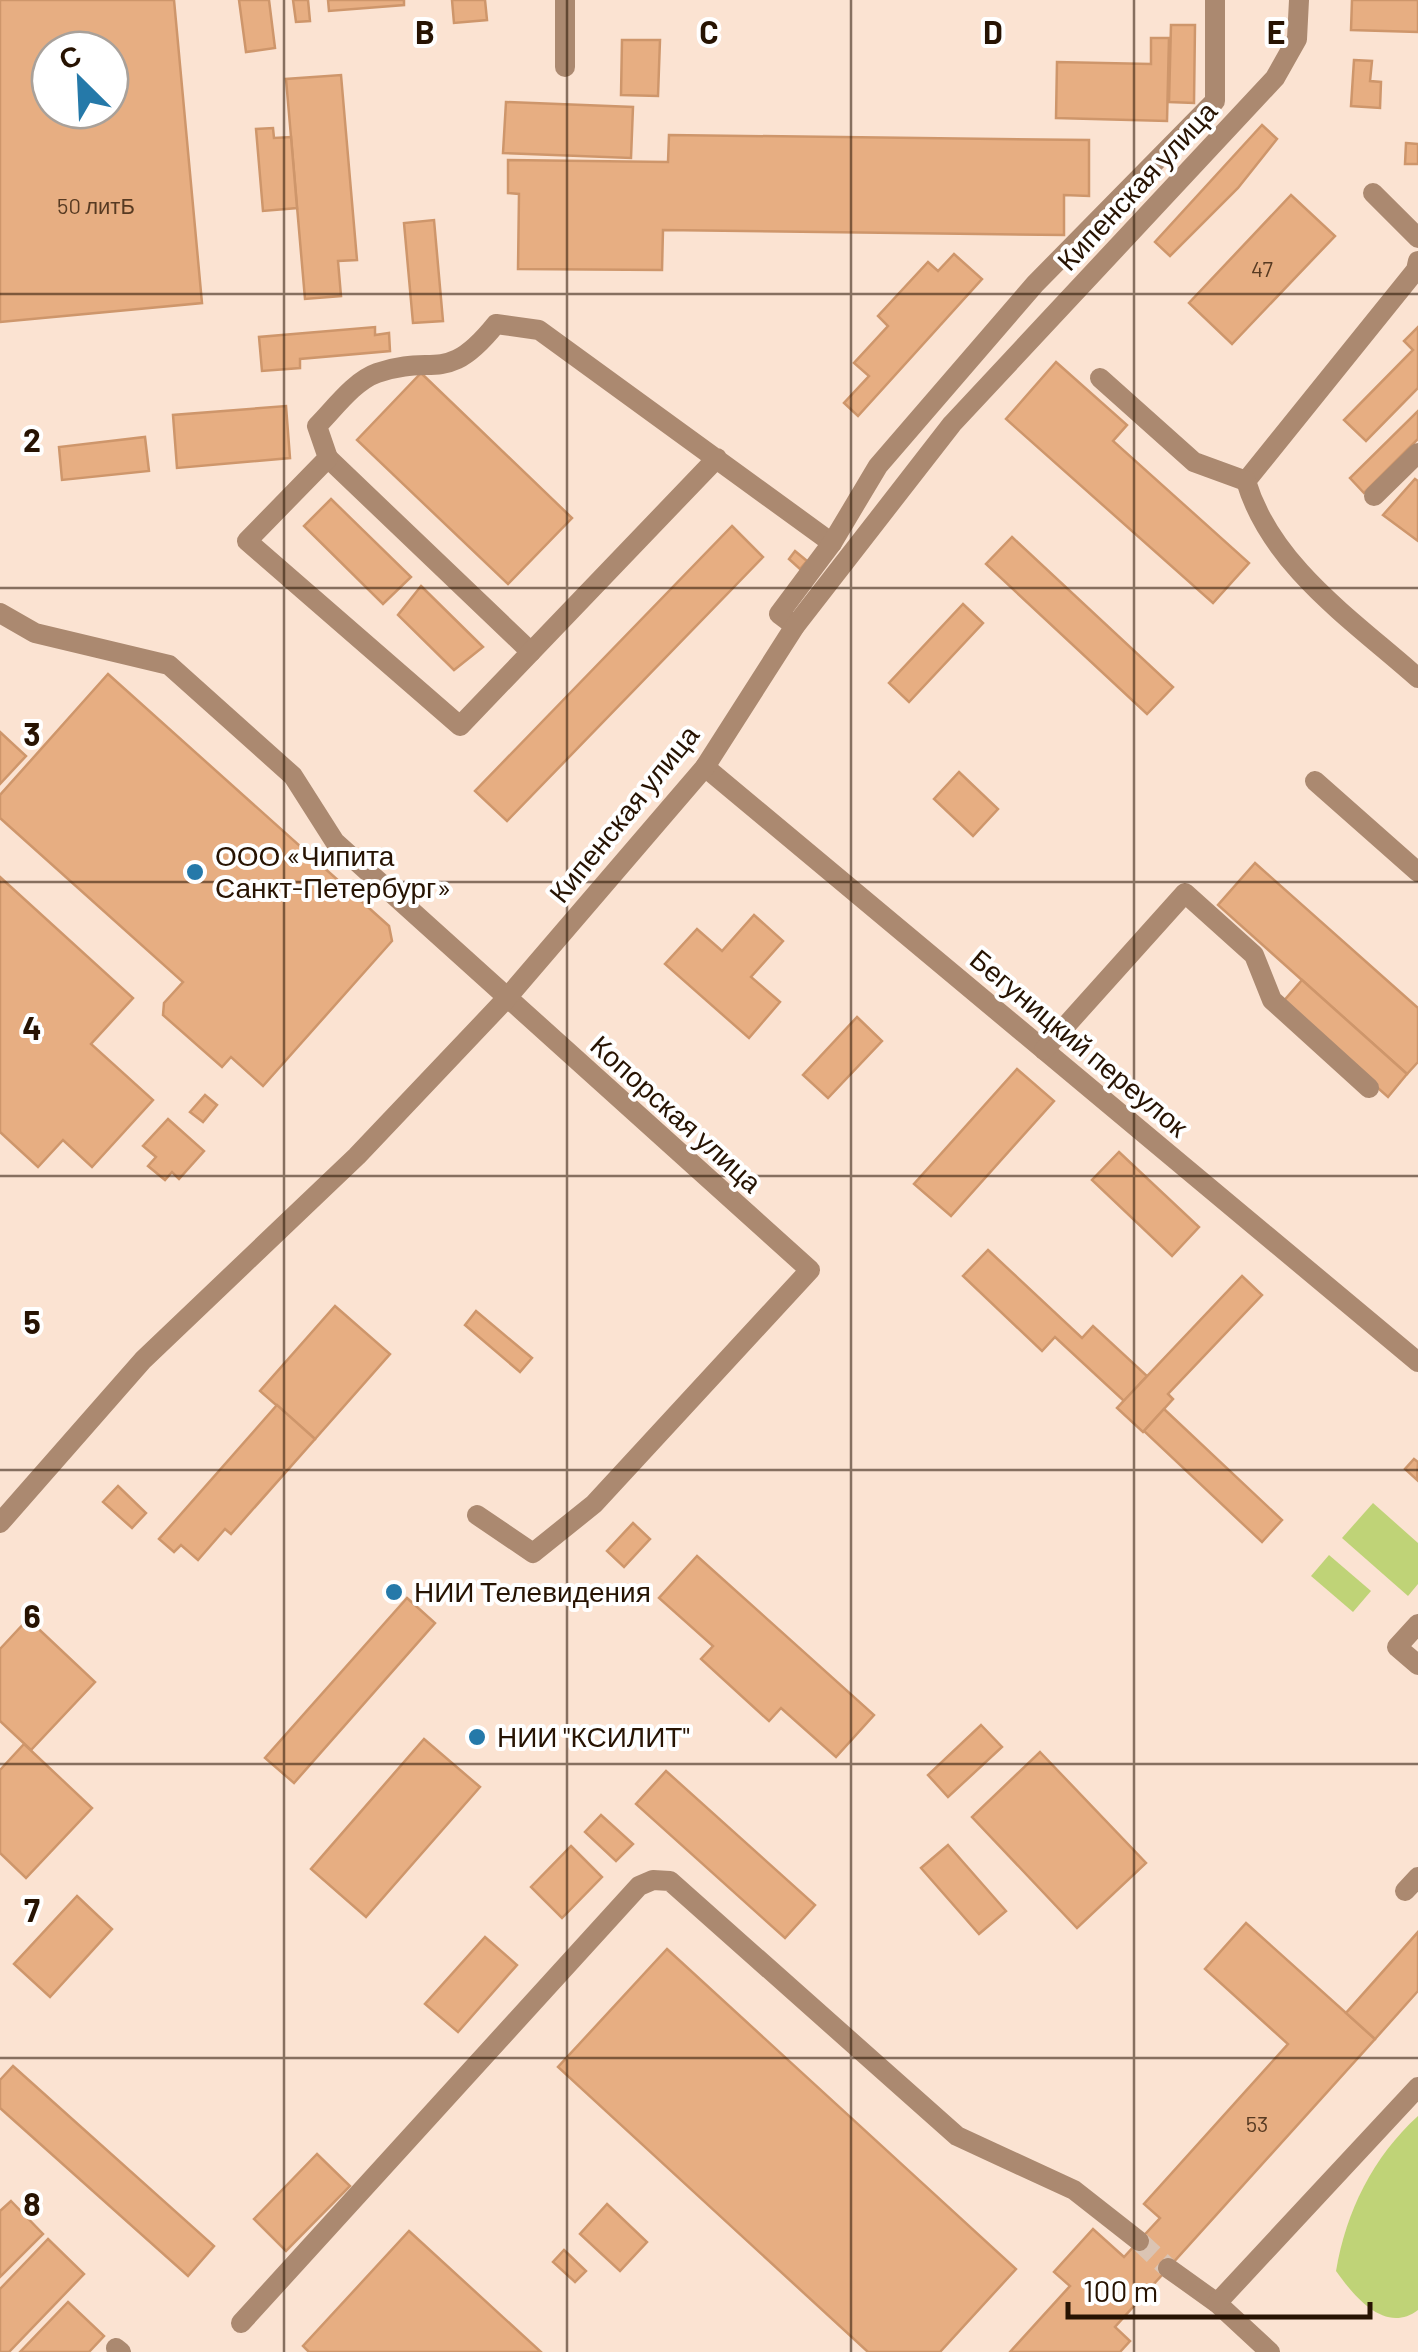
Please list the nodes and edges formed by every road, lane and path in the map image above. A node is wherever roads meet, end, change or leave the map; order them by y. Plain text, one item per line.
1 (565, 0) edge
2 (1215, 0) edge
3 (1299, 0) edge
4 (565, 68) dead end
5 (1373, 192) dead end
6 (1418, 238) edge
7 (1418, 260) edge
8 (1100, 378) dead end
9 (1418, 453) edge
10 (328, 458) junction
11 (717, 458) junction
12 (1246, 481) junction
13 (1374, 496) dead end
14 (832, 543) junction
15 (0, 613) edge
16 (795, 626) junction
17 (531, 652) junction
18 (1418, 678) edge
19 (706, 767) junction
20 (1314, 781) dead end
21 (1418, 872) edge
22 (506, 999) junction
23 (1044, 1050) junction
24 (1368, 1088) dead end
25 (1418, 1362) edge
26 (476, 1515) dead end
27 (0, 1522) edge
28 (1418, 1624) edge
29 (1418, 1665) edge
30 (1418, 2087) edge
31 (1139, 2241) tunnel mouth
32 (1168, 2268) tunnel mouth
33 (1217, 2304) junction
34 (241, 2323) dead end
35 (1270, 2352) edge

1 - 4 street
2 - 14 street
3 - 16 street, Кипенская улица
5 - 6 street
7 - 12 street
8 - 12 street
9 - 13 street
10 - 11 street
10 - 17 street
10 - 17 street
11 - 14 street
11 - 17 street
12 - 18 street
14 - 16 street
15 - 22 street, Копорская улица
16 - 19 street, Кипенская улица
19 - 22 street, Кипенская улица
19 - 23 street, Бегуницкий переулок
20 - 21 street
22 - 26 street, Копорская улица
22 - 27 street, Кипенская улица
23 - 24 street
23 - 25 street, Бегуницкий переулок
28 - 29 street
30 - 33 street
31 - 34 street
32 - 33 street
33 - 35 street

